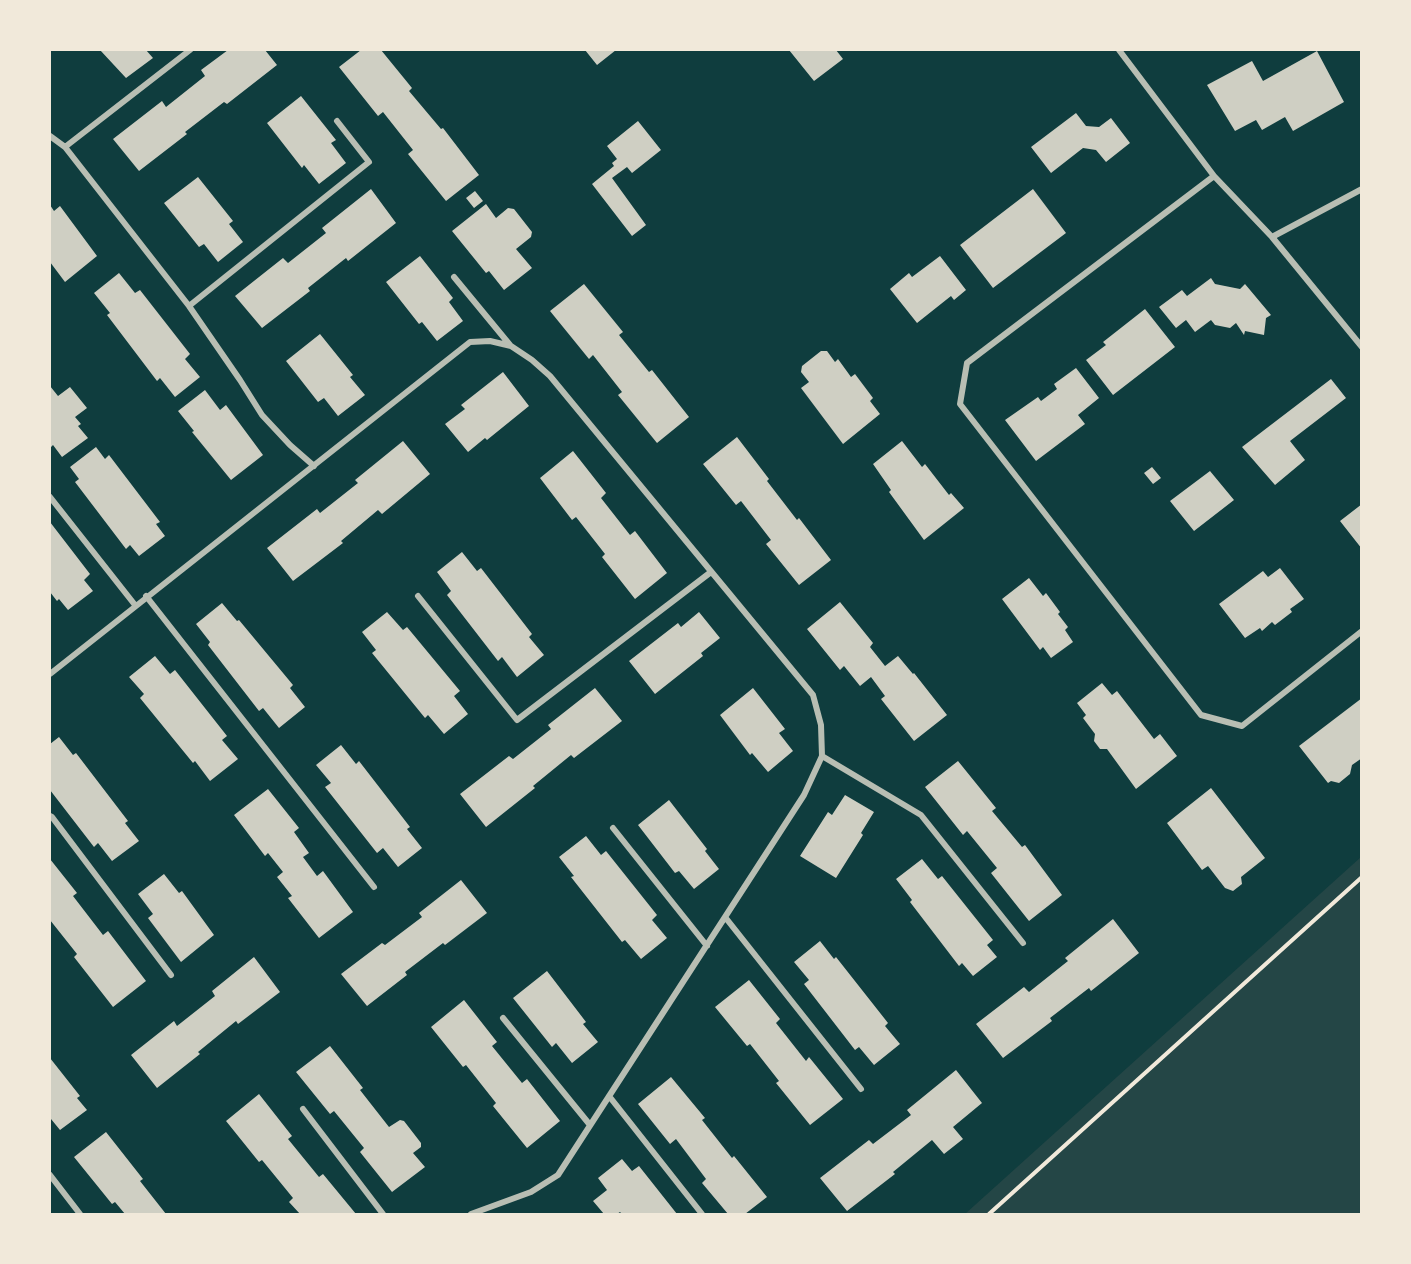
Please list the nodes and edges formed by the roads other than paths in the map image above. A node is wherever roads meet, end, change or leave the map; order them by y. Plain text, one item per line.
1 (177, 50) edge
2 (190, 50) edge
3 (1119, 50) edge
4 (182, 56) junction
5 (337, 121) dead end
6 (50, 136) edge
7 (65, 147) junction
8 (1215, 176) junction
9 (1362, 189) edge
10 (1272, 237) junction
11 (454, 277) dead end
12 (189, 306) junction
13 (511, 346) junction
14 (1362, 347) edge
15 (314, 466) junction
16 (50, 496) edge
17 (711, 572) junction
18 (146, 596) junction
19 (418, 596) dead end
20 (135, 605) junction
21 (1362, 631) edge
22 (50, 674) edge
23 (822, 756) junction
24 (50, 816) edge
25 (613, 828) dead end
26 (374, 887) dead end
27 (725, 917) junction
28 (1023, 943) dead end
29 (707, 946) junction
30 (171, 975) dead end
31 (503, 1018) dead end
32 (861, 1089) dead end
33 (609, 1096) junction
34 (303, 1110) dead end
35 (590, 1125) junction
36 (50, 1175) edge
37 (80, 1215) edge
38 (383, 1215) edge
39 (471, 1215) edge
40 (702, 1215) edge

1 - 4 street
2 - 4 street
3 - 8 street
4 - 7 street
5 - 12 street
6 - 7 street
7 - 12 street
8 - 10 street
8 - 21 street
9 - 10 street
10 - 14 street
11 - 13 street
12 - 15 street
13 - 15 street
13 - 17 street
15 - 18 street
16 - 20 street
17 - 19 street
17 - 23 street
18 - 20 street
18 - 26 street
20 - 22 street
23 - 27 street
23 - 28 street
24 - 30 street
25 - 29 street
27 - 29 street
27 - 32 street
29 - 33 street
31 - 35 street
33 - 35 street
33 - 40 street
34 - 38 street
35 - 39 street
36 - 37 street

